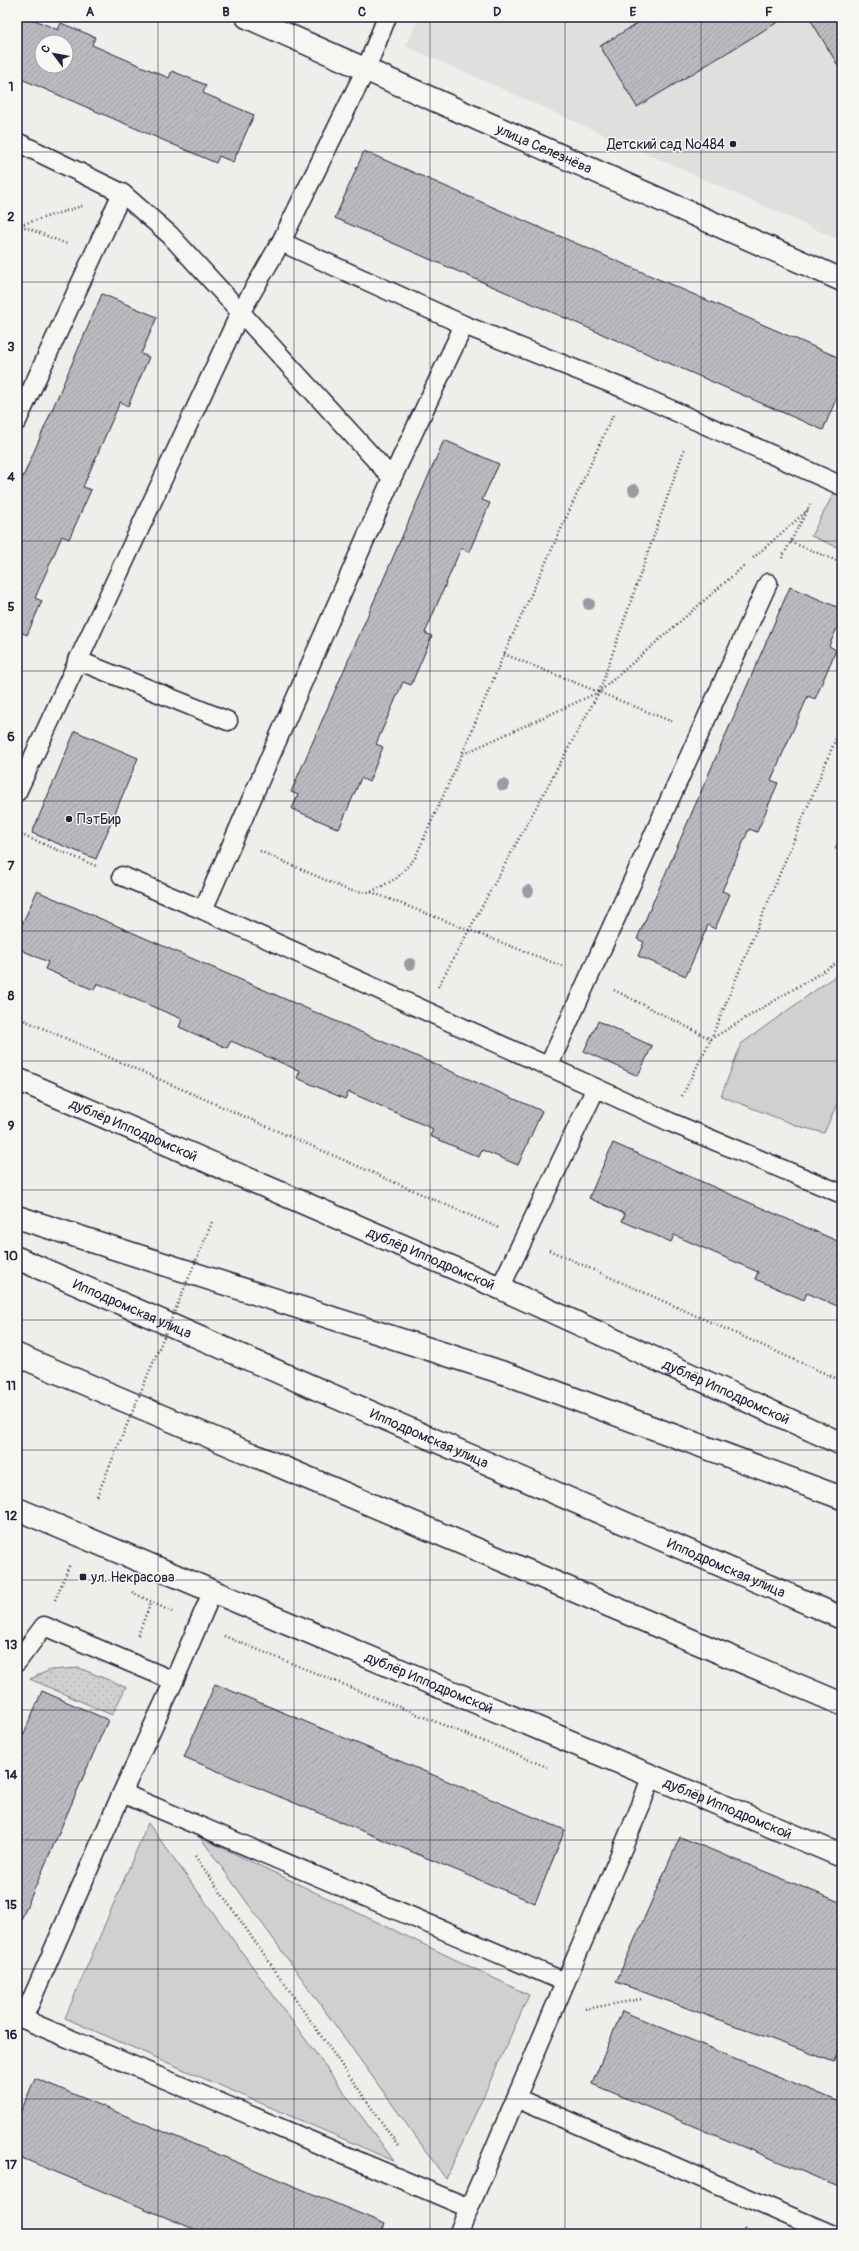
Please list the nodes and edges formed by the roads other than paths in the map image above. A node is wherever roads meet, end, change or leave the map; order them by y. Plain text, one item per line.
1 (247, 17) edge
2 (387, 17) edge
3 (366, 68) junction
4 (17, 142) edge
5 (122, 193) junction
6 (281, 242) junction
7 (842, 280) edge
8 (240, 313) junction
9 (464, 325) junction
10 (17, 421) edge
11 (392, 478) junction
12 (842, 486) edge
13 (768, 583) road end
14 (77, 660) junction
15 (228, 721) dead end
16 (17, 792) edge
17 (122, 876) road end
18 (203, 910) junction
19 (549, 1065) junction
20 (17, 1079) edge
21 (596, 1088) junction
22 (842, 1194) edge
23 (17, 1217) edge
24 (17, 1258) edge
25 (500, 1288) junction
26 (17, 1355) edge
27 (842, 1444) edge
28 (842, 1498) edge
29 (17, 1509) edge
30 (213, 1590) junction
31 (842, 1618) edge
32 (17, 1662) edge
33 (174, 1681) junction
34 (842, 1704) edge
35 (651, 1777) junction
36 (122, 1793) junction
37 (842, 1856) edge
38 (566, 1982) junction
39 (20, 2026) edge
40 (516, 2098) junction
41 (469, 2208) junction
42 (458, 2234) edge
43 (831, 2234) edge

1 - 3 main road, улица Селезнёва
2 - 3 lane
3 - 6 lane
3 - 7 main road, улица Селезнёва
4 - 5 lane
5 - 8 lane
5 - 10 lane
6 - 8 lane
6 - 9 lane
8 - 11 lane
8 - 14 lane
9 - 11 lane
9 - 12 lane
11 - 18 lane
13 - 19 lane
14 - 15 lane
14 - 16 lane
17 - 18 lane
18 - 19 lane
19 - 21 lane
20 - 25 main road, дублёр Ипподромской
21 - 22 lane
21 - 25 lane
23 - 28 main road
24 - 31 main road, Ипподромская улица
25 - 27 main road, дублёр Ипподромской
26 - 34 main road
29 - 30 main road, дублёр Ипподромской
30 - 33 lane
30 - 35 main road, дублёр Ипподромской
32 - 33 lane
33 - 36 lane
35 - 37 main road, дублёр Ипподромской
35 - 38 lane
36 - 38 lane
36 - 39 lane
38 - 40 lane
39 - 41 lane
40 - 41 lane
40 - 43 lane
41 - 42 lane

